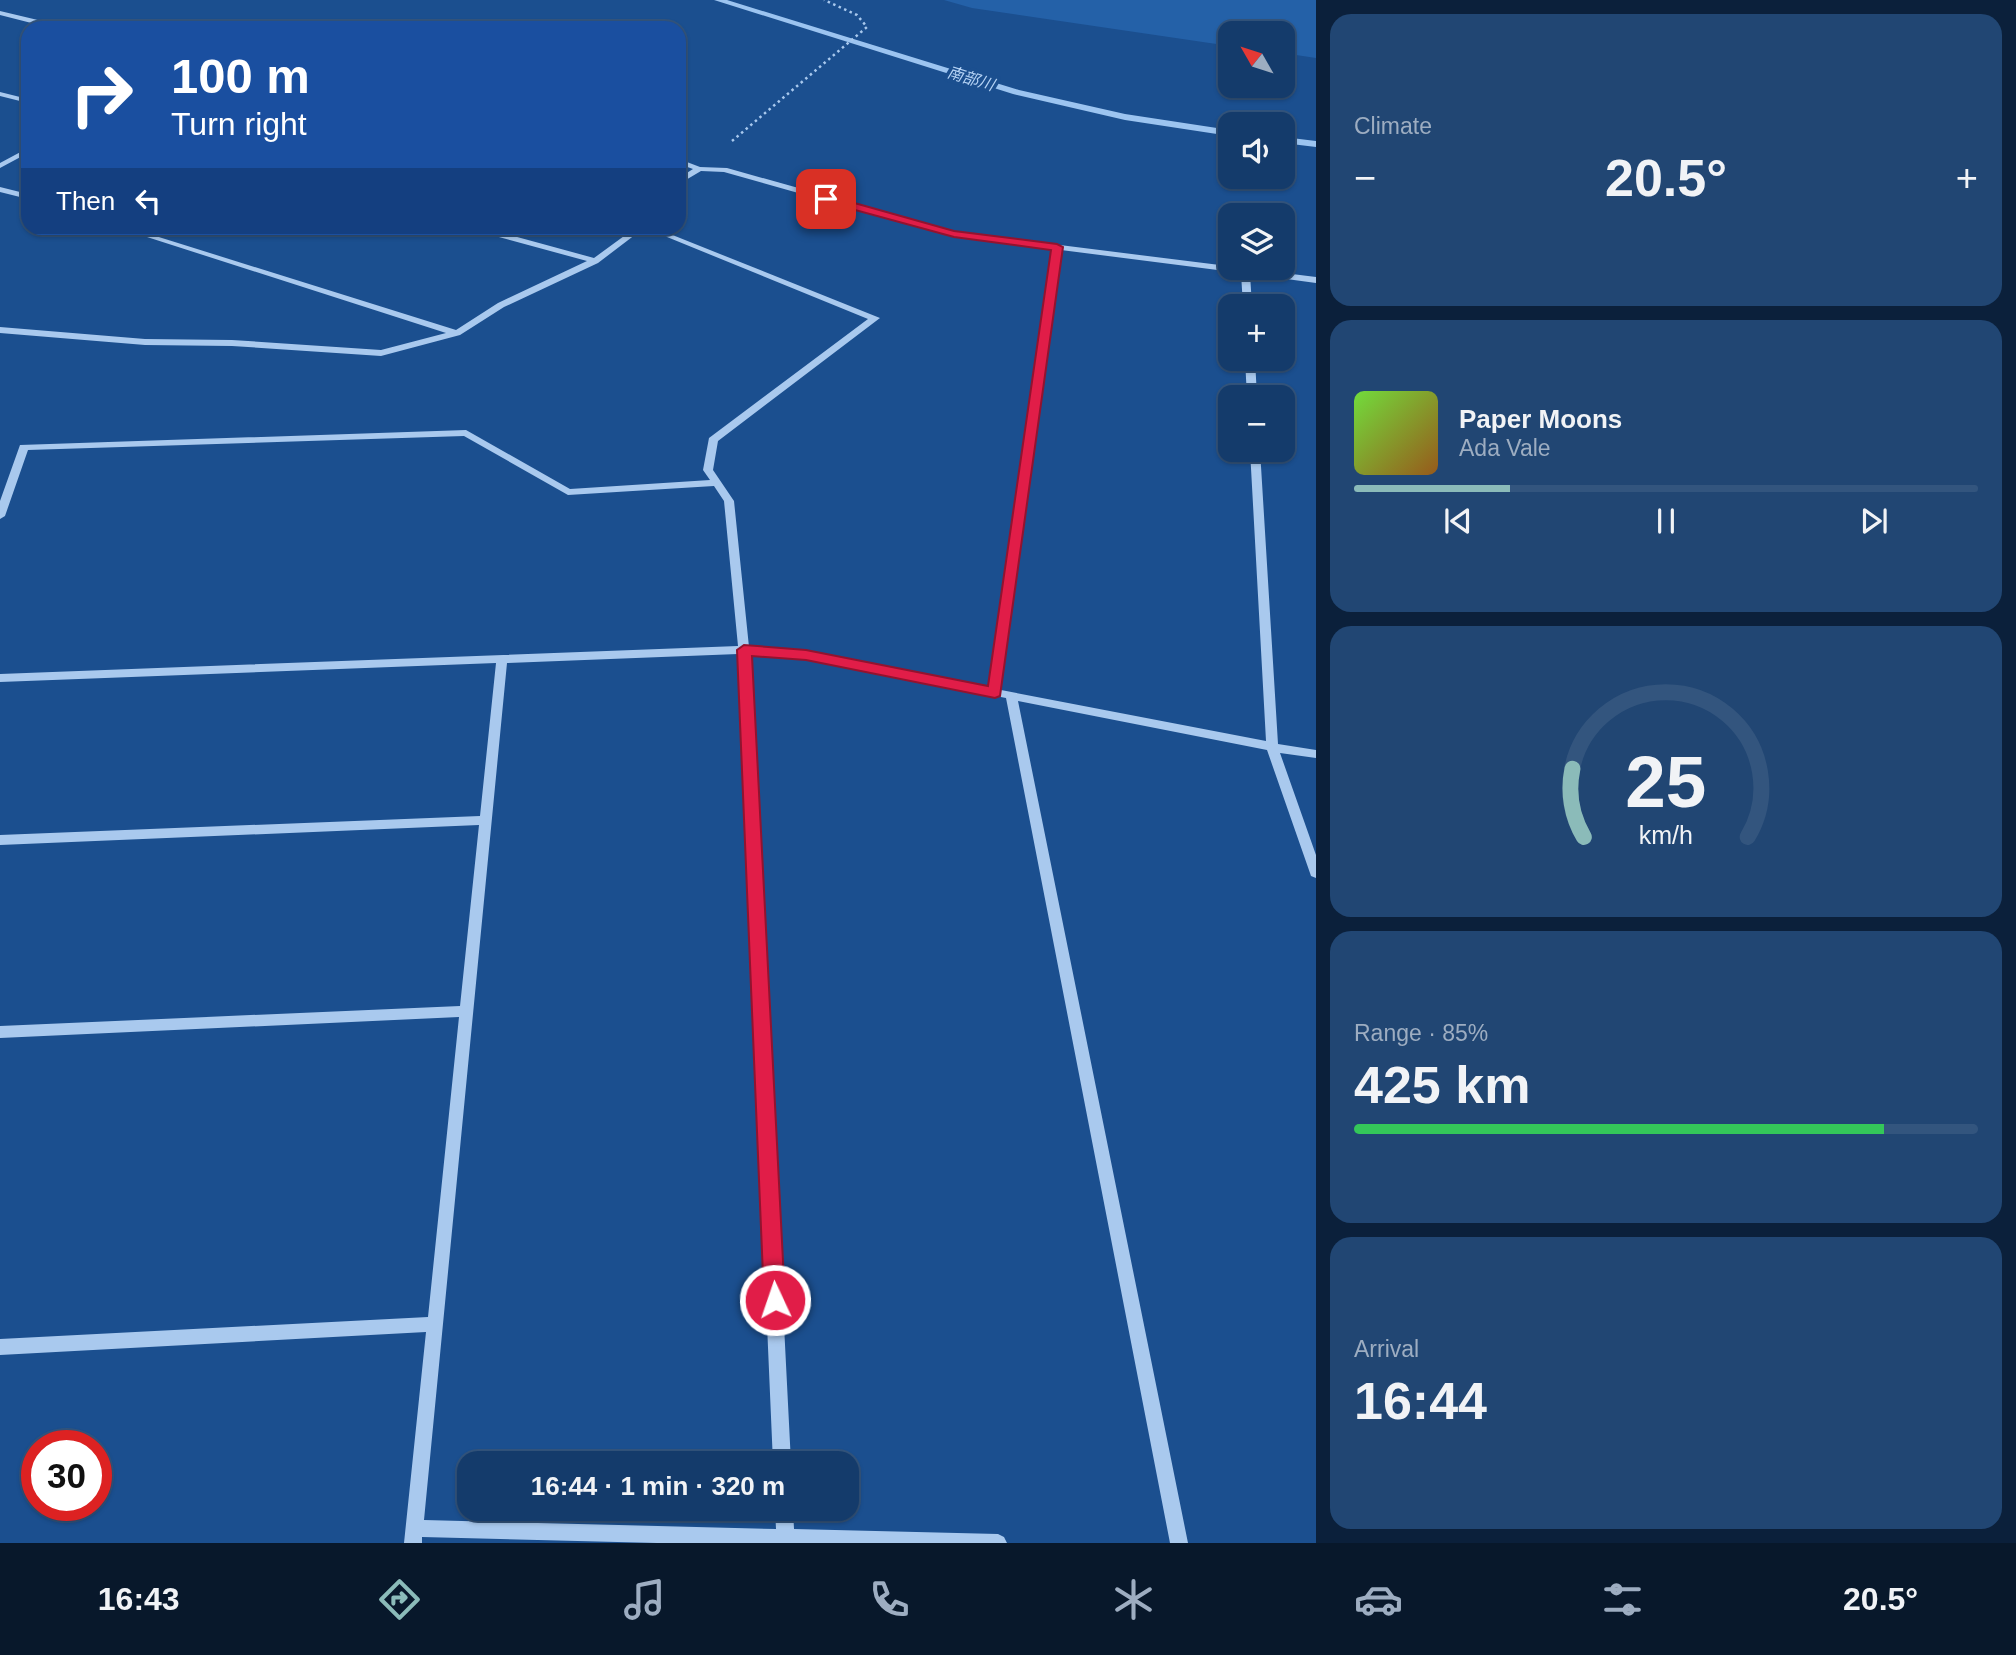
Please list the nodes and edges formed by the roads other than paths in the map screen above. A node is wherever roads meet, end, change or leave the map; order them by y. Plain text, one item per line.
1 (0, 13) edge
2 (32, 21) edge
3 (0, 93) edge
4 (21, 99) edge
5 (21, 154) edge
6 (686, 164) edge
7 (0, 166) edge
8 (699, 169) junction
9 (686, 177) edge
10 (0, 188) edge
11 (21, 195) edge
12 (145, 235) edge
13 (501, 235) edge
14 (630, 235) edge
15 (667, 235) edge
16 (1057, 247) junction
17 (594, 261) junction
18 (1218, 268) edge
19 (1295, 277) edge
20 (1316, 279) edge
21 (1, 330) edge
22 (457, 333) junction
23 (1256, 462) edge
24 (717, 483) junction
25 (0, 516) edge
26 (744, 650) junction
27 (502, 659) junction
28 (0, 678) edge
29 (995, 692) junction
30 (1011, 696) junction
31 (1272, 747) junction
32 (1316, 754) edge
33 (486, 820) junction
34 (0, 840) edge
35 (1316, 873) edge
36 (467, 1011) junction
37 (0, 1032) edge
38 (435, 1324) junction
39 (0, 1347) edge
40 (781, 1451) edge
41 (785, 1521) edge
42 (413, 1536) edge
43 (786, 1540) edge
44 (998, 1543) edge
45 (1179, 1543) edge

1 - 2 street
3 - 4 street
5 - 7 street
6 - 8 street
8 - 9 street
8 - 16 street
10 - 11 street
12 - 22 street
13 - 17 street
14 - 17 street
15 - 24 street
16 - 18 street
16 - 29 street
17 - 22 street
19 - 20 street
21 - 22 street
23 - 31 street
24 - 25 street
24 - 26 street
26 - 27 street
26 - 29 street
26 - 40 street
27 - 28 street
27 - 33 street
29 - 30 street
30 - 31 street
30 - 45 street
31 - 32 street
31 - 35 street
33 - 34 street
33 - 36 street
36 - 37 street
36 - 38 street
38 - 39 street
38 - 42 street
41 - 43 street
42 - 43 street
43 - 44 street

